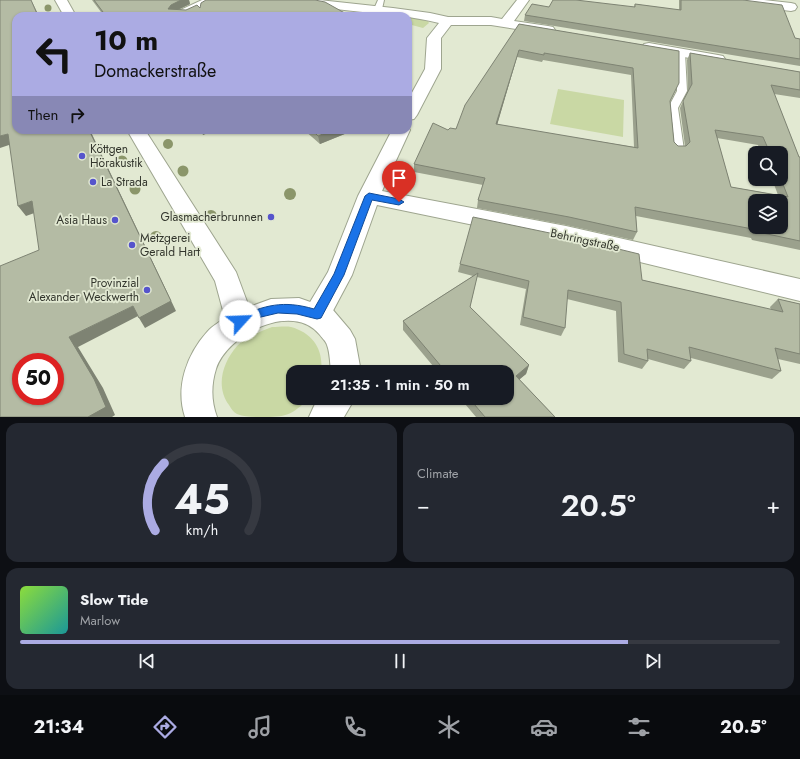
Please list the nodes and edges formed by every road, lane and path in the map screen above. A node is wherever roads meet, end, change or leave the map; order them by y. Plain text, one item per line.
1 (61, 0) edge
2 (211, 0) edge
3 (302, 0) edge
4 (523, 0) edge
5 (735, 0) edge
6 (379, 5) edge
7 (791, 7) dead end
8 (68, 12) edge
9 (186, 12) edge
10 (410, 12) edge
11 (412, 12) edge
12 (448, 21) junction
13 (506, 23) junction
14 (559, 32) edge
15 (635, 45) edge
16 (681, 52) junction
17 (733, 61) edge
18 (412, 108) edge
19 (138, 134) edge
20 (399, 134) edge
21 (678, 150) edge
22 (369, 196) junction
23 (800, 290) edge
24 (317, 314) junction
25 (240, 321) junction
26 (346, 365) edge
27 (333, 405) edge
28 (201, 417) edge
29 (325, 417) edge

1 - 8 street
2 - 9 street
3 - 6 street
4 - 13 street
5 - 7 street
6 - 10 street
11 - 12 street
12 - 13 street
12 - 18 street
13 - 14 street
15 - 16 street
16 - 17 street
16 - 21 lane
19 - 25 street
20 - 22 street
22 - 23 street, Behringstraße
22 - 24 street
24 - 25 street
24 - 26 street
25 - 28 street
27 - 29 street

